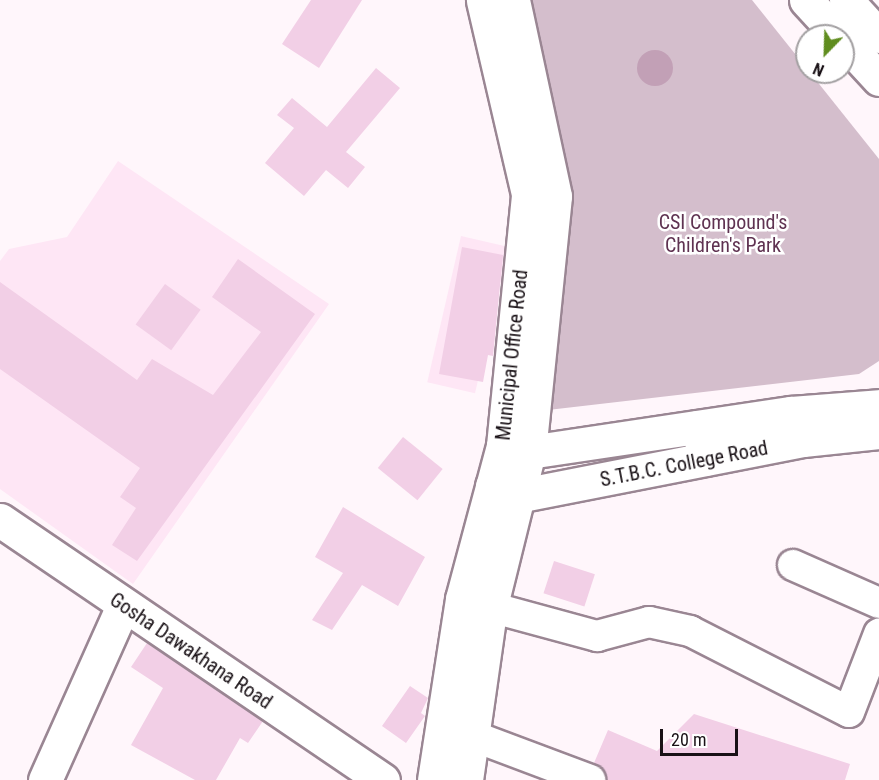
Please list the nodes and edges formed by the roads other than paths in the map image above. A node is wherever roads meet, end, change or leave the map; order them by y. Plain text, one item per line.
1 (483, 0) edge
2 (513, 0) edge
3 (806, 0) edge
4 (846, 0) edge
5 (828, 24) edge
6 (879, 36) edge
7 (855, 53) edge
8 (879, 79) edge
9 (879, 406) edge
10 (697, 427) junction
11 (879, 432) edge
12 (516, 449) junction
13 (706, 459) junction
14 (490, 486) junction
15 (522, 495) junction
16 (0, 520) edge
17 (794, 565) dead end
18 (476, 602) junction
19 (879, 603) edge
20 (123, 606) junction
21 (879, 634) edge
22 (459, 731) junction
23 (45, 780) edge
24 (384, 780) edge
25 (434, 780) edge
26 (465, 780) edge
27 (590, 780) edge

1 - 12 main road, Municipal Office Road
2 - 12 main road, Municipal Office Road
3 - 5 main road
4 - 6 main road
7 - 8 main road
9 - 10 main road
10 - 12 main road
10 - 13 main road
11 - 13 main road, S.T.B.C. College Road
12 - 14 main road, Municipal Office Road
12 - 15 main road, Municipal Office Road
13 - 15 main road, S.T.B.C. College Road
14 - 15 main road, S.T.B.C. College Road
14 - 18 main road, Municipal Office Road
15 - 18 main road, Municipal Office Road
16 - 20 main road, Gosha Dawakhana Road
17 - 19 street
18 - 21 street
18 - 22 main road, Municipal Office Road
20 - 23 main road
20 - 24 main road, Gosha Dawakhana Road
22 - 25 main road, Municipal Office Road
22 - 26 main road, Municipal Office Road
22 - 27 street

